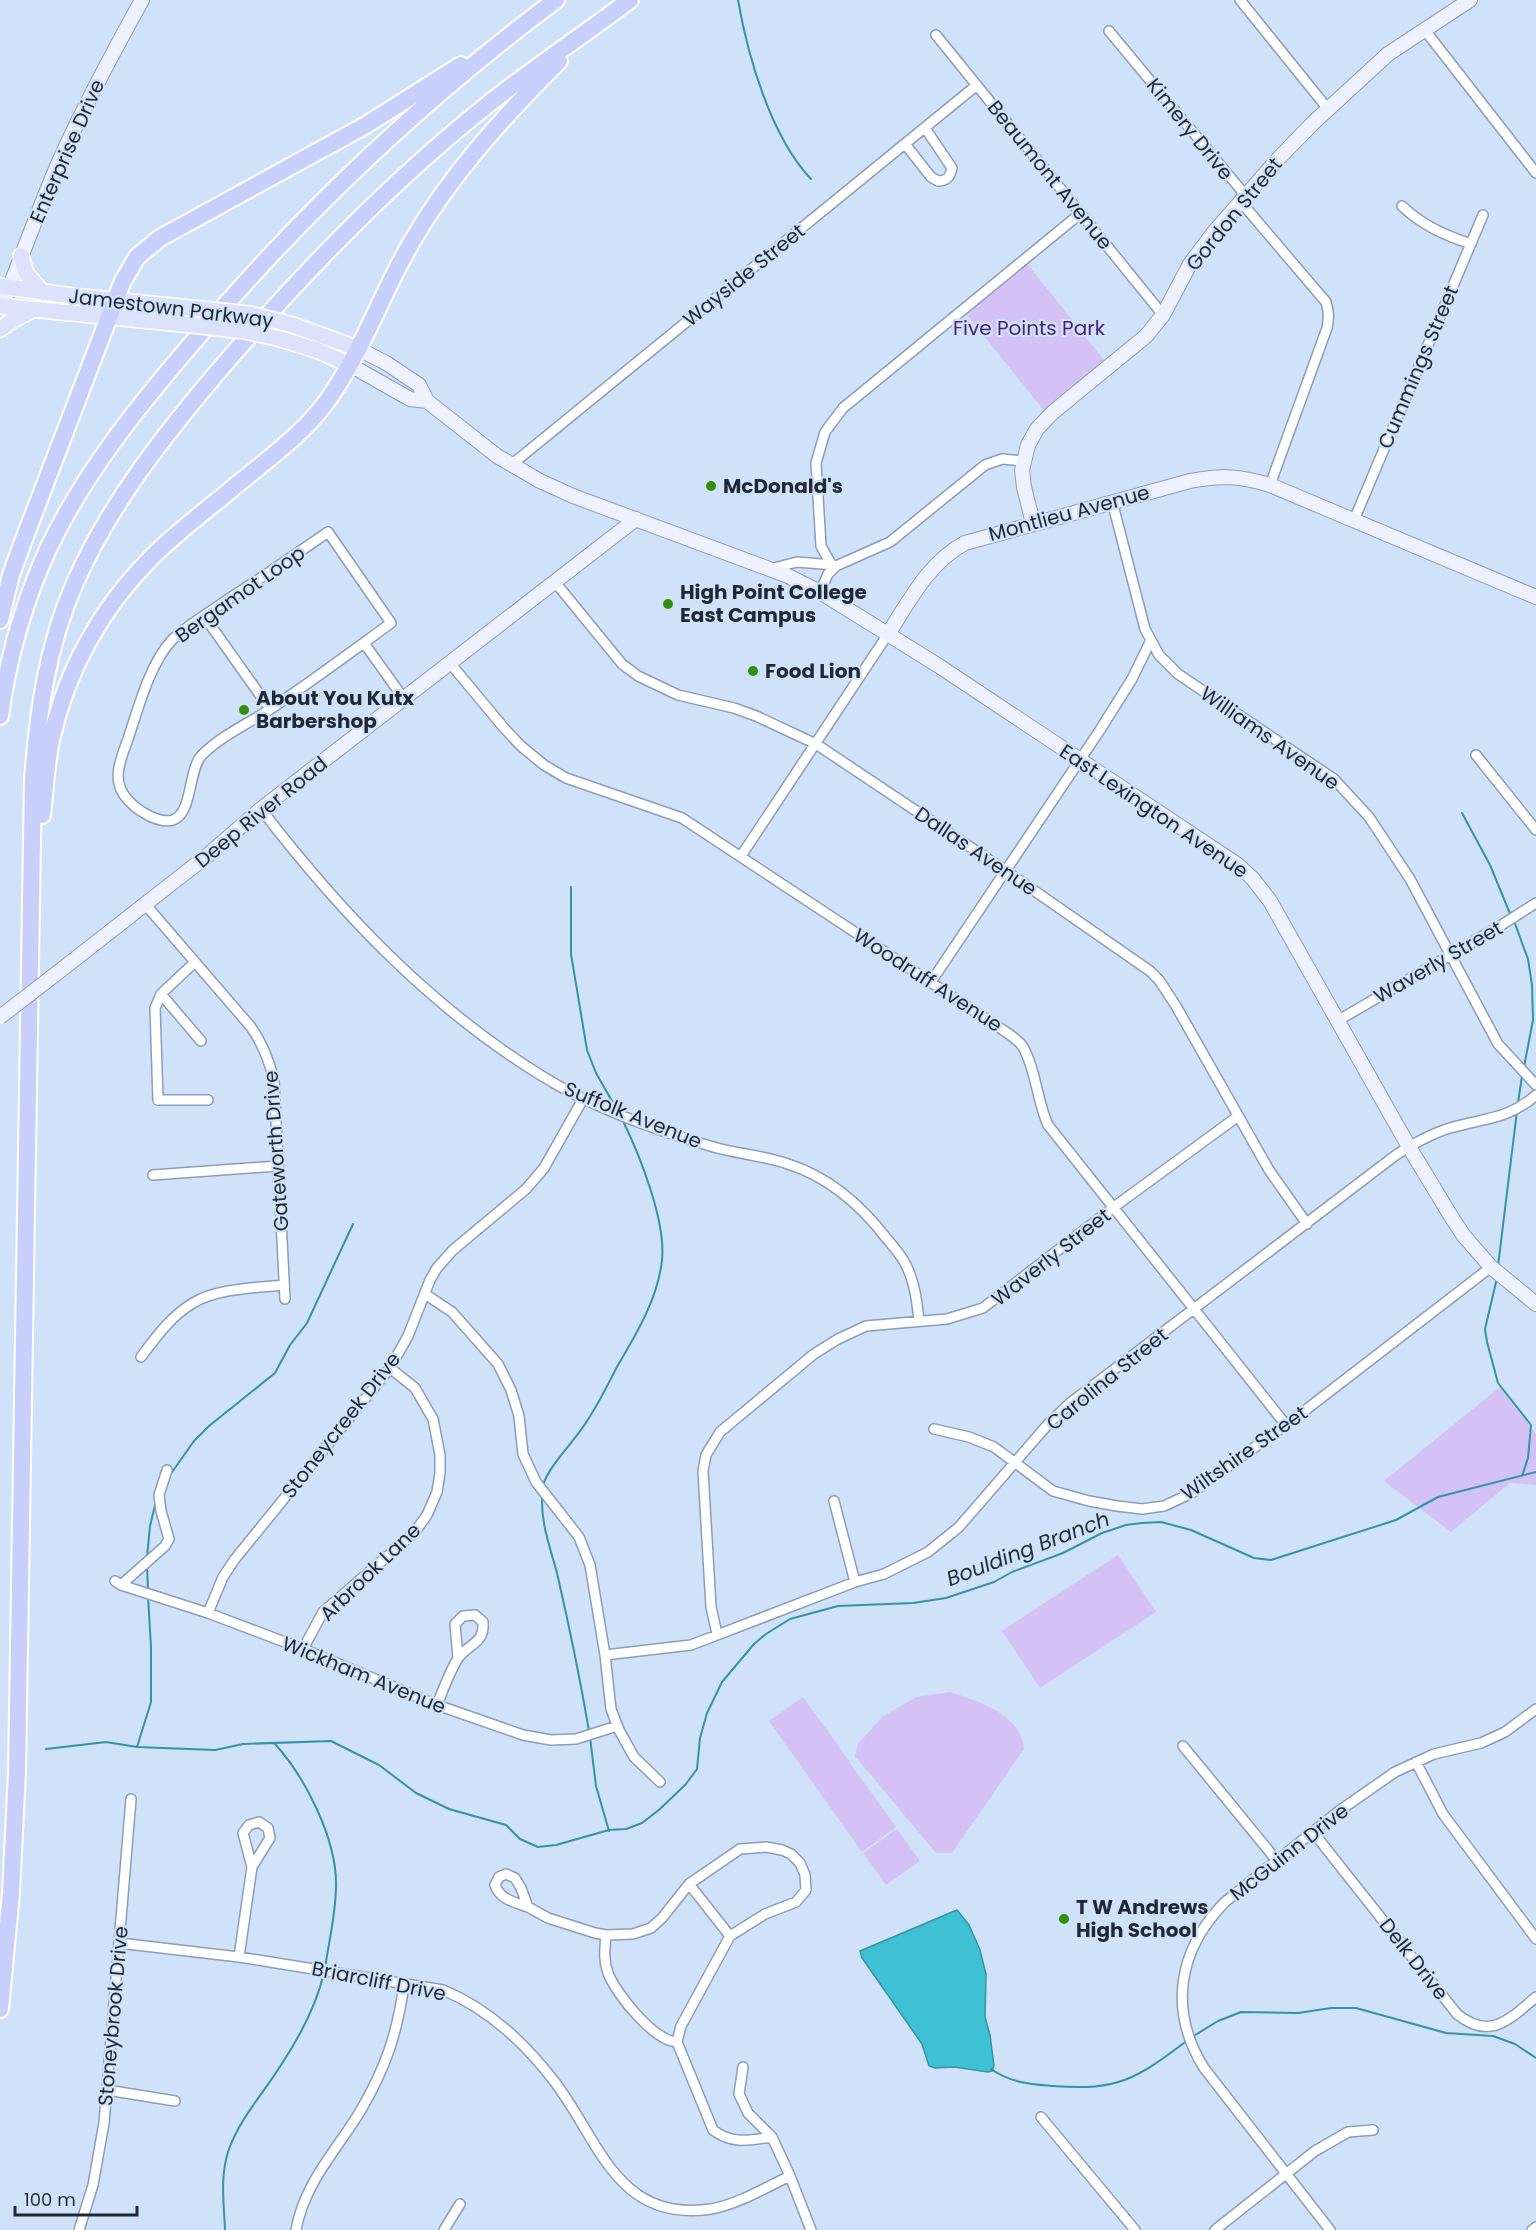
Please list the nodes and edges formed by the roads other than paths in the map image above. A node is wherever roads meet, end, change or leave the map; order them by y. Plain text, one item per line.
1 (142, 0) edge
2 (556, 0) edge
3 (630, 0) edge
4 (1240, 0) edge
5 (1470, 0) edge
6 (530, 20) junction
7 (592, 28) junction
8 (1424, 29) junction
9 (1109, 31) dead end
10 (936, 35) dead end
11 (977, 85) junction
12 (1328, 109) junction
13 (925, 128) junction
14 (905, 144) junction
15 (1536, 173) edge
16 (1244, 199) junction
17 (1402, 206) dead end
18 (1081, 213) junction
19 (1483, 215) dead end
20 (1471, 244) junction
21 (21, 256) junction
22 (5, 287) edge
23 (43, 293) junction
24 (116, 300) junction
25 (1, 306) edge
26 (32, 310) junction
27 (1163, 315) junction
28 (108, 317) junction
29 (0, 329) edge
30 (359, 350) junction
31 (350, 365) junction
32 (427, 401) junction
33 (1023, 461) junction
34 (511, 465) junction
35 (1270, 485) junction
36 (1112, 501) junction
37 (636, 519) junction
38 (1354, 520) junction
39 (1033, 523) junction
40 (821, 546) junction
41 (806, 563) junction
42 (833, 565) junction
43 (770, 569) junction
44 (555, 582) junction
45 (820, 592) junction
46 (1536, 597) edge
47 (204, 616) junction
48 (0, 620) edge
49 (888, 634) junction
50 (1150, 642) junction
51 (364, 643) junction
52 (450, 663) junction
53 (404, 699) junction
54 (270, 709) junction
55 (0, 716) edge
56 (816, 744) junction
57 (1476, 755) dead end
58 (1080, 760) junction
59 (261, 809) junction
60 (1536, 830) edge
61 (741, 856) junction
62 (1006, 871) junction
63 (1536, 903) edge
64 (145, 904) junction
65 (30, 918) junction
66 (1451, 955) junction
67 (195, 962) junction
68 (931, 982) junction
69 (161, 994) junction
70 (0, 1017) edge
71 (1338, 1020) junction
72 (201, 1041) dead end
73 (1536, 1085) edge
74 (1536, 1095) edge
75 (583, 1099) junction
76 (208, 1100) dead end
77 (1237, 1117) junction
78 (1409, 1147) junction
79 (278, 1166) junction
80 (153, 1175) dead end
81 (1114, 1207) junction
82 (1307, 1224) junction
83 (1491, 1267) junction
84 (284, 1285) junction
85 (425, 1294) junction
86 (285, 1299) dead end
87 (1536, 1304) edge
88 (1194, 1310) junction
89 (919, 1322) junction
90 (141, 1357) dead end
91 (390, 1368) junction
92 (1286, 1425) junction
93 (934, 1429) dead end
94 (1016, 1462) junction
95 (167, 1470) dead end
96 (834, 1501) dead end
97 (855, 1582) junction
98 (207, 1614) junction
99 (717, 1634) junction
100 (303, 1649) junction
101 (605, 1655) junction
102 (458, 1658) junction
103 (437, 1705) junction
104 (1536, 1709) edge
105 (618, 1726) junction
106 (1183, 1746) dead end
107 (1416, 1762) junction
108 (660, 1782) dead end
109 (131, 1799) dead end
110 (1313, 1832) junction
111 (1278, 1862) junction
112 (252, 1868) dead end
113 (689, 1884) junction
114 (528, 1907) dead end
115 (606, 1935) junction
116 (730, 1936) junction
117 (1536, 1939) edge
118 (119, 1943) junction
119 (239, 1957) junction
120 (404, 1985) junction
121 (1536, 1997) edge
122 (0, 2009) edge
123 (677, 2042) junction
124 (743, 2067) dead end
125 (107, 2090) junction
126 (175, 2101) dead end
127 (1041, 2117) dead end
128 (1372, 2130) dead end
129 (772, 2137) junction
130 (1286, 2175) junction
131 (790, 2176) junction
132 (460, 2204) dead end
133 (1536, 2227) edge
134 (79, 2230) edge
135 (296, 2230) edge
136 (444, 2230) edge
137 (811, 2230) edge
138 (1135, 2230) edge
139 (1215, 2230) edge
140 (1330, 2230) edge
141 (1532, 2230) edge

1 - 21 street, Enterprise Drive
2 - 6 highway
3 - 7 highway
4 - 12 street
5 - 8 street, Gordon Street
6 - 24 highway
6 - 55 highway
7 - 30 highway
7 - 65 highway
8 - 12 street, Gordon Street
8 - 15 street
9 - 16 street, Kimery Drive
10 - 11 street, Beaumont Avenue
11 - 13 street, Wayside Street
11 - 18 street, Beaumont Avenue
12 - 16 street, Gordon Street
13 - 14 street, Wayside Street
13 - 14 street
14 - 34 street, Wayside Street
16 - 27 street, Gordon Street
16 - 35 street, Kimery Drive
17 - 20 street
18 - 27 street, Beaumont Avenue
18 - 40 street
19 - 20 street, Cummings Street
20 - 38 street, Cummings Street
21 - 22 street, Enterprise Drive
21 - 23 main road
22 - 23 main road, Jamestown Parkway
22 - 25 street, Enterprise Drive
23 - 24 main road, Jamestown Parkway
24 - 28 highway
24 - 30 main road, Jamestown Parkway, bridge
25 - 26 main road, Jamestown Parkway
26 - 28 main road, Jamestown Parkway
26 - 29 main road
27 - 33 street, Gordon Street
28 - 31 main road, Jamestown Parkway, bridge
28 - 48 highway
30 - 31 highway
30 - 32 street, Jamestown Parkway
31 - 32 street, Jamestown Parkway
31 - 65 highway
32 - 34 street, Jamestown Parkway
33 - 39 street, Gordon Street
33 - 42 street
34 - 37 street, Jamestown Parkway
35 - 36 street, Montlieu Avenue
35 - 38 street, Montlieu Avenue
36 - 39 street, Montlieu Avenue
36 - 50 street, Williams Avenue
37 - 43 street, East Lexington Avenue
37 - 44 street, Deep River Road
38 - 46 street, Montlieu Avenue
39 - 49 street, Montlieu Avenue
40 - 41 street
40 - 42 street
41 - 42 street
41 - 43 street
42 - 45 street
43 - 45 street, East Lexington Avenue
44 - 52 street, Deep River Road
44 - 56 street, Dallas Avenue
45 - 49 street, East Lexington Avenue
47 - 51 street, Bergamot Loop
47 - 54 street
47 - 54 street, Bergamot Loop
49 - 56 street, Montlieu Avenue
49 - 58 street, East Lexington Avenue
50 - 58 street
50 - 66 street, Williams Avenue
51 - 53 street
51 - 54 street, Bergamot Loop
52 - 53 street, Deep River Road
52 - 61 street, Woodruff Avenue
53 - 59 street, Deep River Road
56 - 61 street, Montlieu Avenue
56 - 62 street, Dallas Avenue
57 - 60 street
58 - 62 street
58 - 71 street, East Lexington Avenue
59 - 64 street, Deep River Road
59 - 75 street, Suffolk Avenue
61 - 68 street, Woodruff Avenue
62 - 68 street
62 - 77 street, Dallas Avenue
63 - 66 street, Waverly Street
64 - 67 street, Gateworth Drive
64 - 70 street, Deep River Road, bridge
65 - 122 highway
66 - 71 street, Waverly Street
66 - 73 street, Williams Avenue
67 - 69 street
67 - 79 street, Gateworth Drive
68 - 81 street, Woodruff Avenue
69 - 72 street
69 - 76 street
71 - 78 street, East Lexington Avenue
74 - 78 street, Carolina Street
75 - 85 street, Stoneycreek Drive
75 - 89 street, Suffolk Avenue
77 - 81 street, Waverly Street
77 - 82 street, Dallas Avenue
78 - 82 street, Carolina Street
78 - 83 street, East Lexington Avenue
79 - 80 street
79 - 84 street, Gateworth Drive
81 - 88 street, Woodruff Avenue
81 - 89 street, Waverly Street
82 - 88 street, Carolina Street
83 - 87 street, East Lexington Avenue
83 - 92 street, Wiltshire Street
84 - 86 street, Gateworth Drive
84 - 90 street
85 - 91 street, Stoneycreek Drive
85 - 101 street
88 - 92 street, Woodruff Avenue
88 - 94 street, Carolina Street
89 - 99 street, Waverly Street
91 - 98 street, Stoneycreek Drive
91 - 100 street, Arbrook Lane
92 - 94 street, Wiltshire Street
93 - 94 street, Wiltshire Street
94 - 97 street, Carolina Street
95 - 98 street, Wickham Avenue
96 - 97 street
97 - 99 street, Carolina Street
98 - 100 street, Wickham Avenue
99 - 101 street, Carolina Street
100 - 103 street, Wickham Avenue
101 - 105 street
102 - 102 street
102 - 103 street
103 - 105 street, Wickham Avenue
104 - 107 street, McGuinn Drive
105 - 108 street
106 - 111 street
107 - 110 street, McGuinn Drive
107 - 117 street
109 - 118 street, Stoneybrook Drive
110 - 111 street, McGuinn Drive
110 - 121 street, Delk Drive
111 - 130 street, McGuinn Drive
112 - 119 street
113 - 115 street
113 - 116 street
113 - 116 street
114 - 115 street
115 - 123 street
116 - 123 street
118 - 119 street, Briarcliff Drive
118 - 125 street, Stoneybrook Drive
119 - 120 street, Briarcliff Drive
120 - 131 street, Briarcliff Drive
120 - 135 street
123 - 129 street
124 - 129 street
125 - 126 street
125 - 134 street, Stoneybrook Drive
127 - 138 street
128 - 130 street
129 - 131 street
130 - 139 street
130 - 140 street, McGuinn Drive
131 - 137 street
132 - 136 street
133 - 141 street

